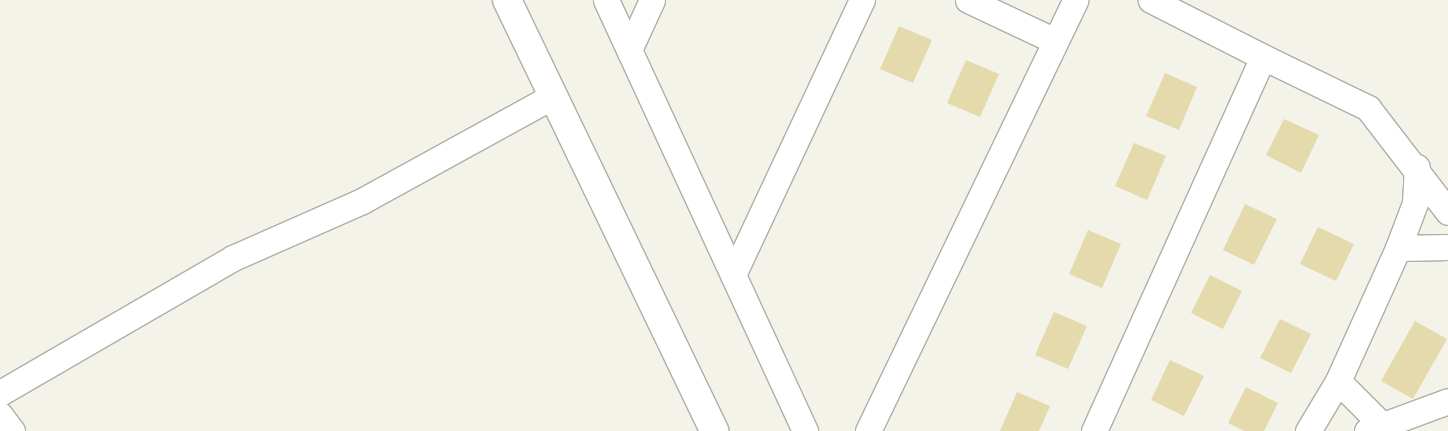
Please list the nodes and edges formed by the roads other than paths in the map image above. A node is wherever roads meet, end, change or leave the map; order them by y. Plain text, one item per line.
1 (507, 0) edge
2 (606, 0) edge
3 (652, 0) edge
4 (862, 0) edge
5 (968, 0) edge
6 (1075, 0) edge
7 (1151, 0) edge
8 (1055, 41) junction
9 (629, 50) junction
10 (1263, 57) junction
11 (552, 96) junction
12 (1418, 167) junction
13 (1448, 212) edge
14 (1448, 247) edge
15 (1398, 248) junction
16 (733, 275) junction
17 (1338, 381) junction
18 (0, 393) edge
19 (1448, 401) edge
20 (0, 415) edge
21 (1375, 428) edge
22 (12, 431) edge
23 (714, 431) edge
24 (805, 431) edge
25 (868, 431) edge
26 (1094, 431) edge
27 (1308, 431) edge

1 - 11 street
2 - 9 street
3 - 9 street
4 - 16 street
5 - 8 street
6 - 8 street
7 - 10 street
8 - 25 street
9 - 16 street
10 - 12 street
10 - 26 street
11 - 18 street
11 - 23 street
12 - 13 street
12 - 15 street
14 - 15 street
15 - 17 street
16 - 24 street
17 - 21 street
17 - 27 street
19 - 21 street
20 - 22 street

